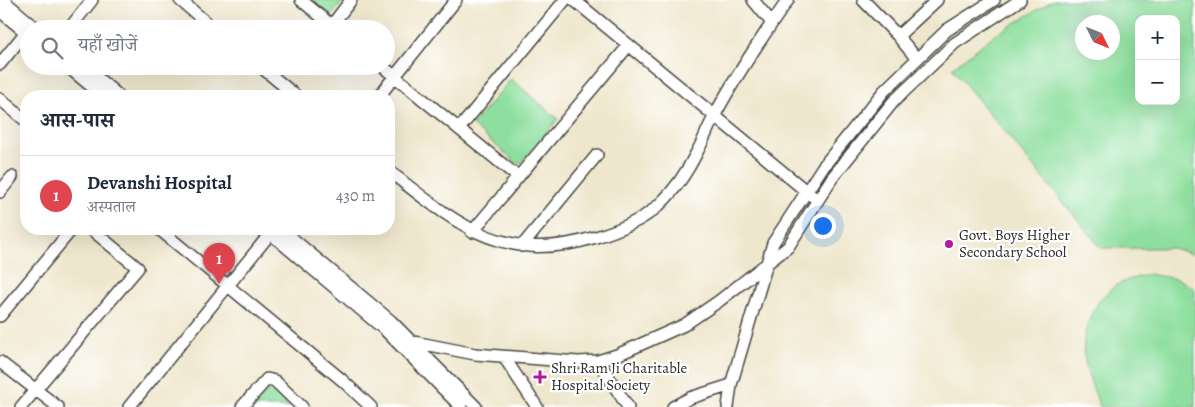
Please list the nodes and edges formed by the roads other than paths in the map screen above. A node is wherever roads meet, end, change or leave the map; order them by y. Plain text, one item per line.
1 (3, 0) edge
2 (92, 0) edge
3 (301, 0) edge
4 (351, 0) edge
5 (456, 0) edge
6 (565, 0) edge
7 (574, 0) edge
8 (753, 0) edge
9 (788, 0) edge
10 (862, 0) edge
11 (937, 0) edge
12 (994, 0) edge
13 (1020, 0) edge
14 (186, 2) edge
15 (0, 11) edge
16 (26, 20) edge
17 (76, 20) edge
18 (205, 20) edge
19 (325, 20) edge
20 (338, 20) edge
21 (772, 23) junction
22 (20, 28) edge
23 (898, 36) junction
24 (20, 42) edge
25 (629, 45) junction
26 (917, 59) junction
27 (0, 64) edge
28 (78, 75) edge
29 (94, 75) edge
30 (271, 75) edge
31 (393, 75) edge
32 (395, 77) junction
33 (96, 90) edge
34 (112, 90) edge
35 (289, 90) edge
36 (384, 90) edge
37 (0, 99) edge
38 (20, 116) edge
39 (714, 116) junction
40 (459, 129) junction
41 (597, 154) dead end
42 (395, 176) edge
43 (12, 177) dead end
44 (518, 177) junction
45 (0, 192) edge
46 (806, 192) junction
47 (817, 200) junction
48 (472, 232) junction
49 (67, 235) edge
50 (97, 235) edge
51 (166, 235) edge
52 (269, 235) edge
53 (279, 235) edge
54 (279, 235) edge
55 (522, 246) junction
56 (765, 266) junction
57 (228, 285) junction
58 (0, 316) edge
59 (394, 338) junction
60 (412, 342) junction
61 (504, 357) junction
62 (598, 361) junction
63 (0, 362) edge
64 (731, 385) junction
65 (36, 390) junction
66 (457, 402) edge
67 (21, 407) edge
68 (58, 407) edge
69 (129, 407) edge
70 (242, 407) edge
71 (302, 407) edge
72 (371, 407) edge
73 (476, 407) edge
74 (538, 407) edge
75 (628, 407) edge
76 (672, 407) edge
77 (728, 407) edge

1 - 16 street
2 - 17 street
3 - 19 street
4 - 20 street
5 - 32 street
6 - 40 street
7 - 25 street
8 - 21 street
9 - 21 street
10 - 23 street
11 - 23 street
12 - 26 street
13 - 47 street
14 - 18 street
15 - 22 street
21 - 39 street
23 - 26 street
24 - 27 street
25 - 39 street
25 - 44 street
26 - 46 street
28 - 33 street
29 - 34 street
30 - 35 street
31 - 32 street
32 - 36 street
32 - 40 street
37 - 38 street
39 - 46 street
39 - 55 street
40 - 44 street
41 - 55 street
42 - 48 street
43 - 45 street
44 - 48 street
46 - 47 street
46 - 56 street
47 - 56 street
48 - 55 street
49 - 58 street
50 - 65 street
51 - 57 street
52 - 57 street
53 - 59 street
54 - 60 street
56 - 62 street
56 - 64 street
57 - 69 street
57 - 72 street
59 - 60 street
59 - 66 street
60 - 61 street
60 - 66 street
61 - 62 street
61 - 74 street
62 - 75 street
63 - 65 street
64 - 76 street
64 - 77 street
65 - 67 street
65 - 68 street
66 - 73 street
70 - 71 street

